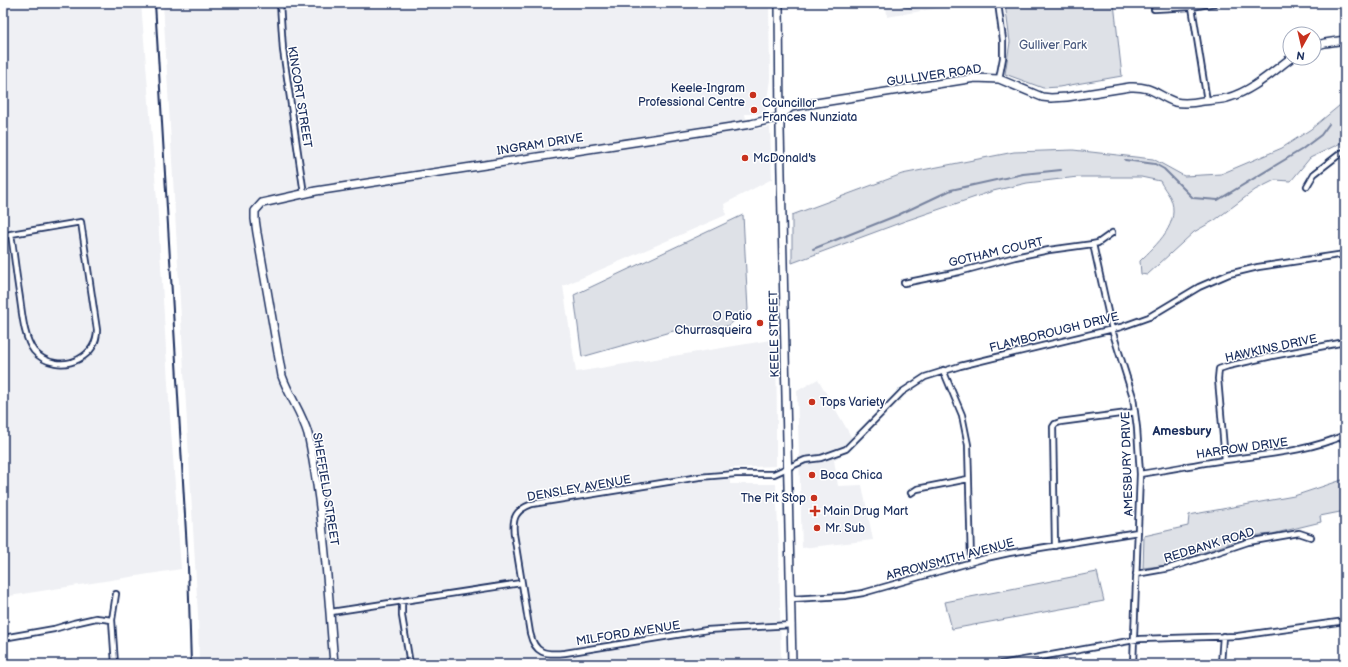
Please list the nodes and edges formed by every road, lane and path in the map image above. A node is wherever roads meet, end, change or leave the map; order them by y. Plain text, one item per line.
1 (280, 3) edge
2 (779, 3) edge
3 (998, 3) edge
4 (1215, 3) edge
5 (1192, 7) junction
6 (1154, 9) dead end
7 (1345, 40) edge
8 (1322, 43) edge
9 (1282, 65) edge
10 (999, 79) junction
11 (1207, 101) junction
12 (780, 117) junction
13 (1345, 152) edge
14 (1307, 186) dead end
15 (304, 194) junction
16 (1112, 232) dead end
17 (11, 234) junction
18 (3, 236) edge
19 (1092, 244) junction
20 (1345, 254) edge
21 (904, 283) dead end
22 (1112, 330) junction
23 (1345, 342) edge
24 (943, 370) junction
25 (1135, 412) junction
26 (1345, 434) edge
27 (1224, 460) junction
28 (787, 467) junction
29 (1140, 474) junction
30 (968, 479) junction
31 (911, 493) dead end
32 (1138, 532) junction
33 (1311, 537) dead end
34 (1055, 546) junction
35 (971, 562) junction
36 (1136, 574) junction
37 (521, 583) junction
38 (116, 594) dead end
39 (791, 598) junction
40 (402, 602) junction
41 (331, 612) junction
42 (112, 620) junction
43 (1345, 621) edge
44 (792, 625) junction
45 (1223, 636) junction
46 (3, 638) edge
47 (1134, 640) junction
48 (115, 664) edge
49 (334, 664) edge
50 (410, 664) edge
51 (792, 664) edge
52 (1001, 664) edge
53 (1133, 664) edge
54 (1221, 664) edge

1 - 15 street, KINCORT STREET
2 - 12 street, KEELE STREET
3 - 10 street
4 - 5 street
5 - 6 street
5 - 11 street
7 - 8 street
9 - 11 street, GULLIVER ROAD
10 - 11 street, GULLIVER ROAD
10 - 12 street, GULLIVER ROAD
12 - 15 street, INGRAM DRIVE
12 - 28 street, KEELE STREET
13 - 14 street
15 - 41 street, SHEFFIELD STREET
16 - 19 street
17 - 17 street
17 - 18 street
19 - 21 street, GOTHAM COURT
19 - 22 street, AMESBURY DRIVE
20 - 22 street, FLAMBOROUGH DRIVE
22 - 24 street, FLAMBOROUGH DRIVE
22 - 25 street, AMESBURY DRIVE
23 - 27 street, HAWKINS DRIVE
24 - 28 street, FLAMBOROUGH DRIVE
24 - 30 street
25 - 29 street, AMESBURY DRIVE
25 - 34 street
26 - 27 street, HARROW DRIVE
27 - 29 street, HARROW DRIVE
28 - 37 street, DENSLEY AVENUE
28 - 39 street, KEELE STREET
29 - 32 street, AMESBURY DRIVE
30 - 31 street
30 - 35 street
32 - 34 street, ARROWSMITH AVENUE
32 - 36 street, AMESBURY DRIVE
33 - 36 street, REDBANK ROAD
34 - 35 street, ARROWSMITH AVENUE
35 - 39 street, ARROWSMITH AVENUE
36 - 47 street, AMESBURY DRIVE
37 - 40 street
37 - 44 street, MILFORD AVENUE
38 - 42 street
39 - 44 street, KEELE STREET
40 - 41 street
40 - 50 street
41 - 49 street, SHEFFIELD STREET
42 - 46 street
42 - 48 street
43 - 45 street
44 - 51 street, KEELE STREET
45 - 47 street
45 - 54 street
47 - 52 street
47 - 53 street, AMESBURY DRIVE

